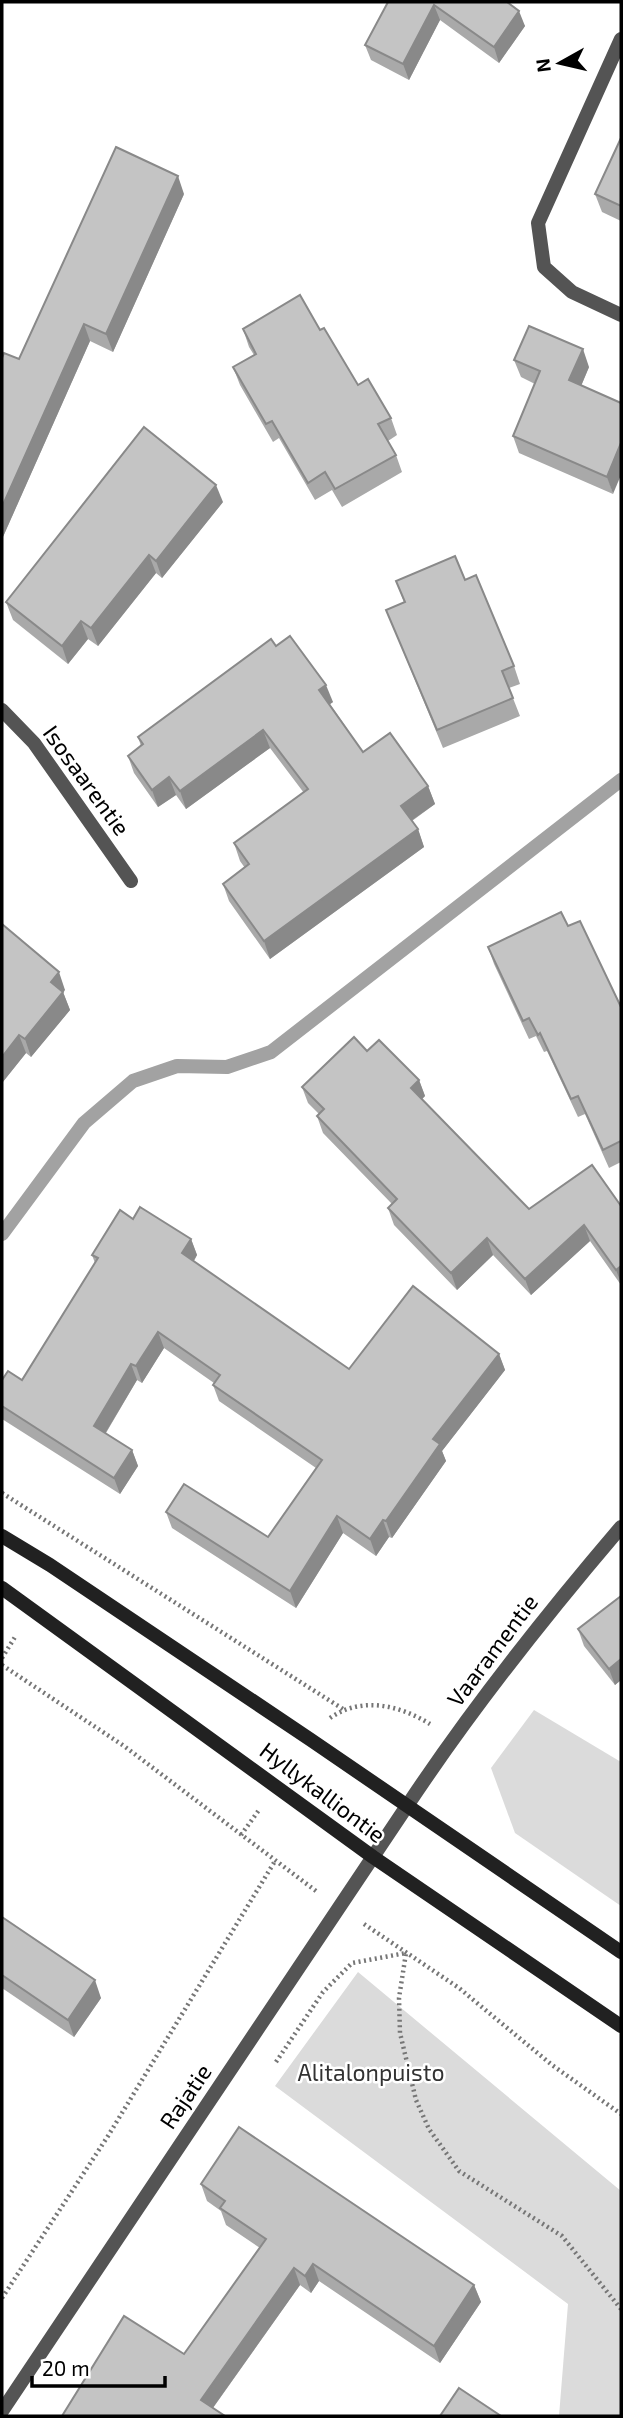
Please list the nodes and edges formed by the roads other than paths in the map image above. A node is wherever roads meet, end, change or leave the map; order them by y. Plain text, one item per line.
1 (621, 39) edge
2 (621, 315) edge
3 (2, 710) edge
4 (131, 881) dead end
5 (621, 1527) edge
6 (2, 1536) edge
7 (2, 1588) edge
8 (407, 1806) junction
9 (373, 1857) junction
10 (621, 1952) edge
11 (621, 2026) edge
12 (2, 2411) edge

1 - 2 street
3 - 4 street, Isosaarentie
5 - 8 street, Vaaramentie
6 - 8 main road, Hyllykalliontie
7 - 9 main road, Hyllykalliontie
8 - 9 street, Rajatie
8 - 10 main road, Hyllykalliontie
9 - 11 main road, Hyllykalliontie
9 - 12 street, Rajatie

